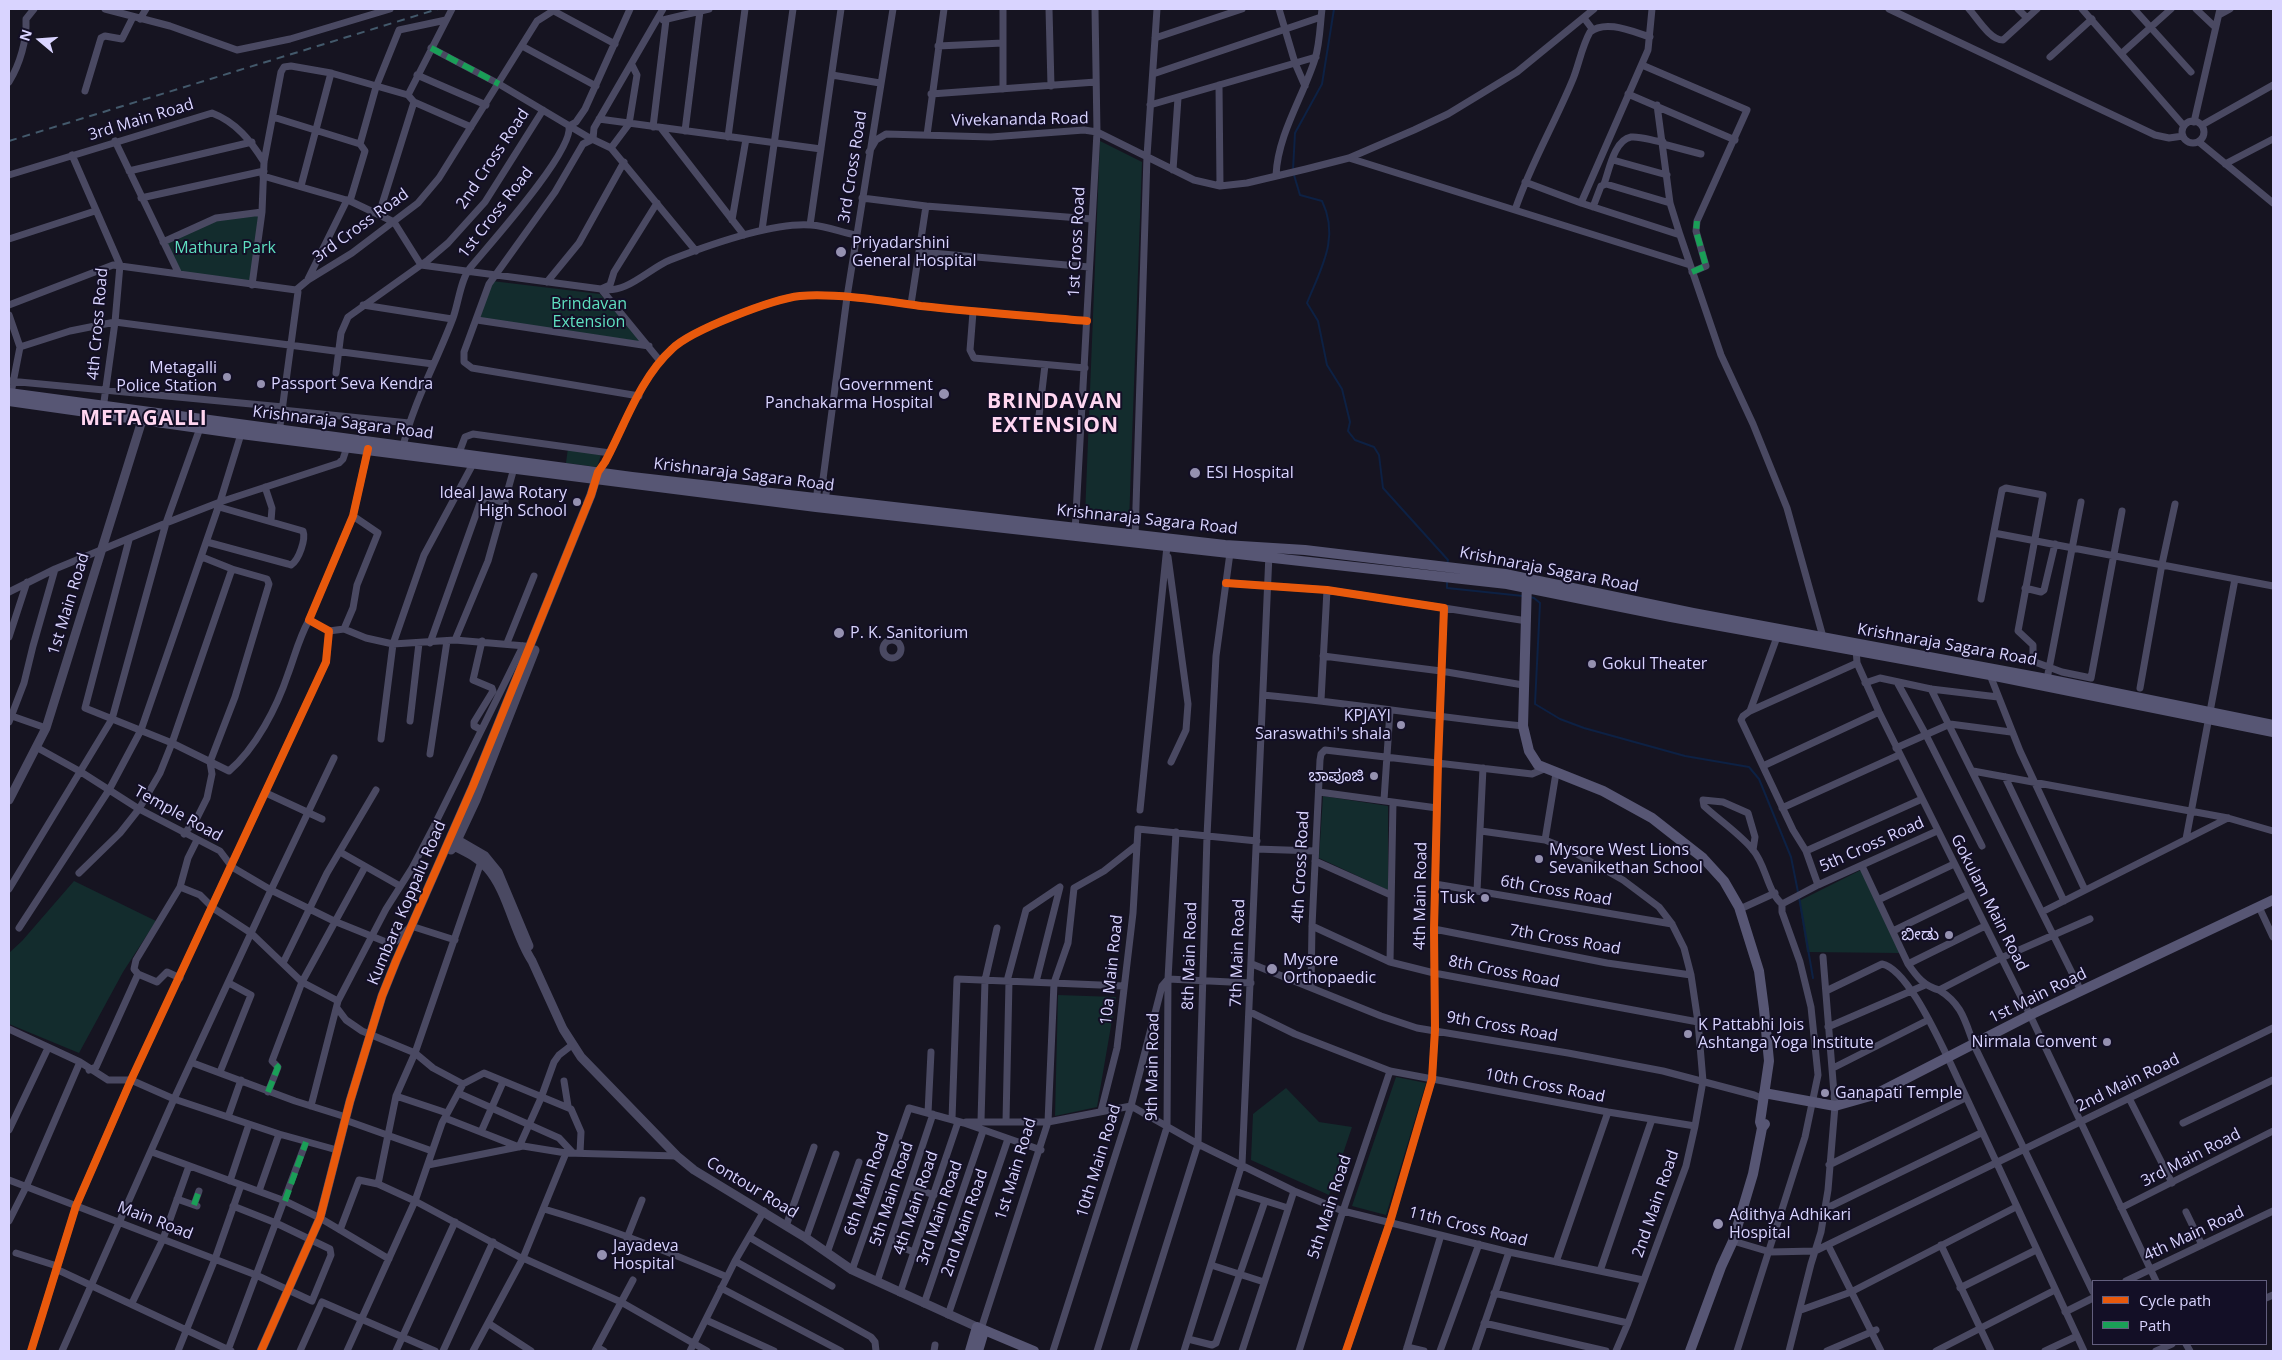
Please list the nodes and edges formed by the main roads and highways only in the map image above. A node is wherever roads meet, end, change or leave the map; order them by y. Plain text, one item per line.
1 (10, 396) edge
2 (143, 416) junction
3 (279, 434) junction
4 (601, 473) junction
5 (1135, 539) junction
6 (1269, 552) junction
7 (1526, 590) junction
8 (1856, 648) junction
9 (2210, 715) junction
10 (2273, 725) edge
11 (2273, 732) edge
12 (2273, 900) edge
13 (1764, 1096) junction
14 (981, 1329) junction
15 (1021, 1349) edge
16 (970, 1351) edge
17 (978, 1351) edge
18 (1034, 1351) edge
19 (1690, 1351) edge

1 - 2 main road, Krishnaraja Sagara Road
2 - 3 main road, Krishnaraja Sagara Road
2 - 3 main road, Krishnaraja Sagara Road
3 - 4 main road, Krishnaraja Sagara Road
3 - 4 main road, Krishnaraja Sagara Road
4 - 5 main road, Krishnaraja Sagara Road
5 - 6 main road, Krishnaraja Sagara Road
5 - 6 main road, Krishnaraja Sagara Road
6 - 7 main road, Krishnaraja Sagara Road
7 - 8 main road, Krishnaraja Sagara Road
7 - 8 main road, Krishnaraja Sagara Road
7 - 13 main road
8 - 9 main road, Krishnaraja Sagara Road
8 - 9 main road, Krishnaraja Sagara Road
9 - 10 main road, Krishnaraja Sagara Road
9 - 11 main road, Krishnaraja Sagara Road
12 - 13 main road, 1st Main Road
13 - 19 main road
14 - 15 main road, Contour Road
14 - 16 main road
14 - 17 main road
15 - 18 main road, Contour Road

